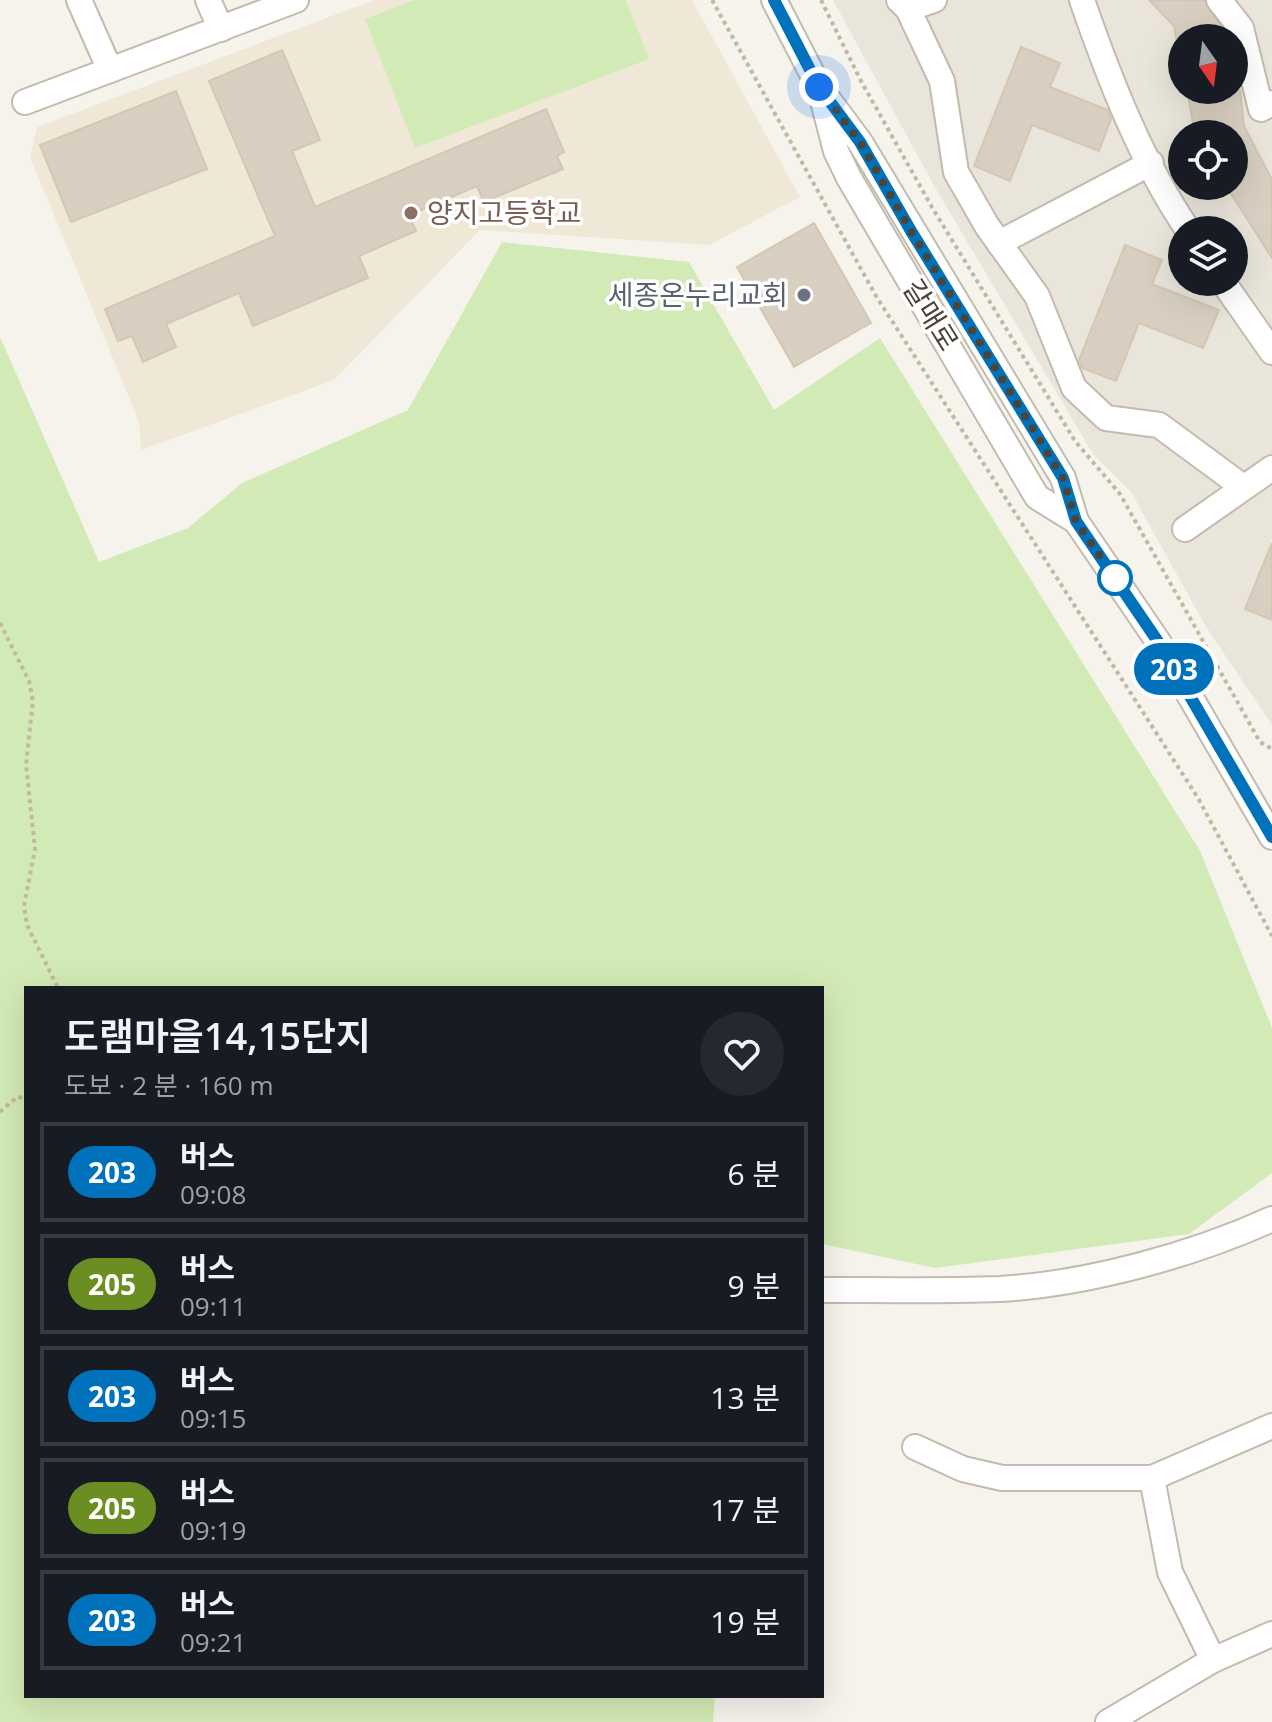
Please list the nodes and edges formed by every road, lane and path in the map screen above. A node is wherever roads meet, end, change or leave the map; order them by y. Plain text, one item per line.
1 (79, 0) edge
2 (208, 0) edge
3 (296, 0) edge
4 (774, 0) edge
5 (821, 0) edge
6 (934, 0) edge
7 (1082, 0) edge
8 (1219, 0) edge
9 (904, 5) edge
10 (221, 29) junction
11 (110, 70) junction
12 (25, 102) dead end
13 (1272, 103) edge
14 (1151, 163) junction
15 (1180, 216) edge
16 (999, 243) junction
17 (1233, 296) edge
18 (1272, 352) edge
19 (1272, 468) edge
20 (1243, 487) junction
21 (1185, 529) dead end
22 (0, 623) edge
23 (1272, 749) edge
24 (1269, 825) edge
25 (57, 986) edge
26 (24, 1098) edge
27 (0, 1112) edge
28 (1272, 1219) edge
29 (824, 1290) edge
30 (1272, 1426) edge
31 (915, 1447) dead end
32 (1152, 1478) junction
33 (1272, 1634) edge
34 (1213, 1660) junction
35 (1108, 1722) edge

1 - 11 street
2 - 10 street
3 - 10 street
4 - 24 street, 갈매로
5 - 23 path
6 - 9 street
7 - 14 street
8 - 13 street
9 - 16 street
10 - 11 street
11 - 12 street
14 - 15 street
14 - 16 street
16 - 20 street
17 - 18 street
19 - 20 street
20 - 21 street
22 - 25 path
26 - 27 path
28 - 29 street
30 - 32 street
31 - 32 street
32 - 34 street
33 - 34 street
34 - 35 street

